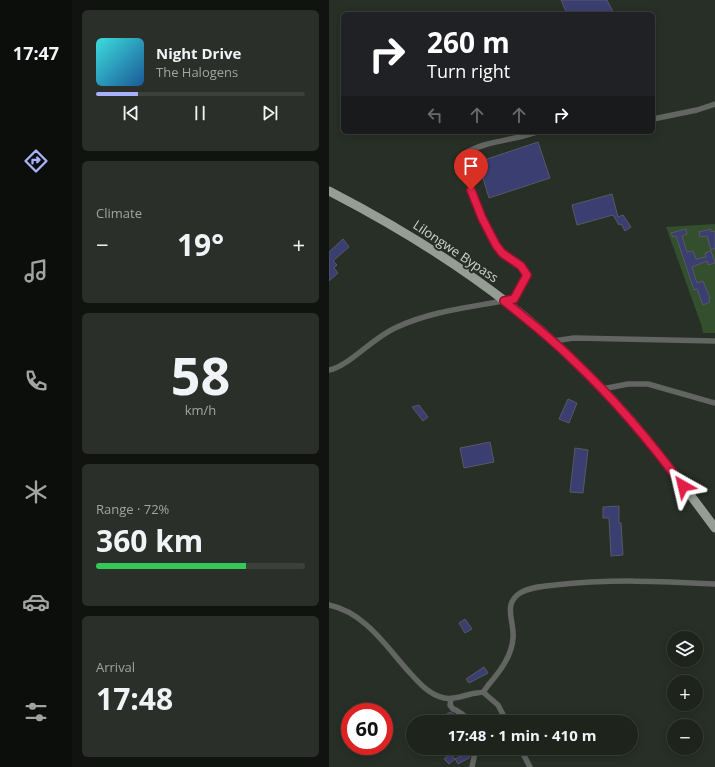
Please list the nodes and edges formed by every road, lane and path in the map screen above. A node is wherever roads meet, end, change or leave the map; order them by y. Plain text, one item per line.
1 (715, 104) edge
2 (655, 119) edge
3 (532, 134) edge
4 (329, 191) edge
5 (504, 301) junction
6 (553, 341) junction
7 (715, 341) edge
8 (329, 370) edge
9 (601, 389) junction
10 (715, 403) edge
11 (715, 528) edge
12 (715, 584) edge
13 (329, 605) edge
14 (483, 692) junction
15 (451, 699) junction
16 (461, 715) edge
17 (503, 715) edge
18 (475, 755) edge
19 (523, 755) edge
20 (472, 767) edge
21 (530, 767) edge

1 - 2 street
3 - 5 street
4 - 5 main road, Lilongwe Bypass
5 - 6 main road, Lilongwe Bypass
5 - 8 street
6 - 7 street
6 - 9 main road, Lilongwe Bypass
9 - 10 street
9 - 11 main road, Lilongwe Bypass
12 - 14 street
13 - 15 street
14 - 15 street
14 - 17 street
15 - 16 street
18 - 20 street
19 - 21 street

